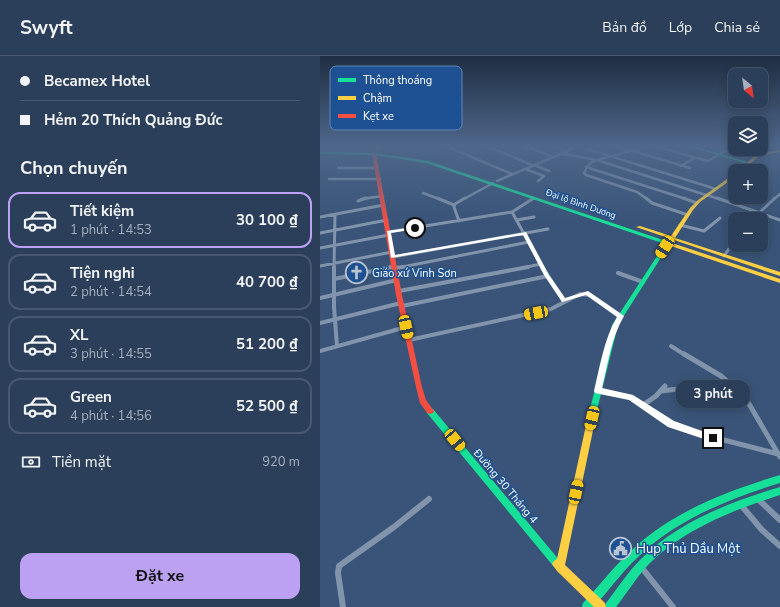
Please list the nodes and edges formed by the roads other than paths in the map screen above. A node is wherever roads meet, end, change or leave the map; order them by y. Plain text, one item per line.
1 (379, 171) edge
2 (456, 171) edge
3 (504, 171) edge
4 (519, 171) edge
5 (531, 171) edge
6 (585, 171) edge
7 (599, 171) edge
8 (631, 171) edge
9 (656, 171) edge
10 (512, 174) junction
11 (380, 178) junction
12 (329, 179) dead end
13 (728, 180) edge
14 (538, 181) dead end
15 (495, 182) junction
16 (716, 189) junction
17 (423, 193) dead end
18 (780, 194) edge
19 (707, 195) junction
20 (383, 196) junction
21 (534, 198) junction
22 (358, 201) dead end
23 (697, 203) junction
24 (384, 205) junction
25 (454, 205) junction
26 (321, 211) dead end
27 (512, 212) junction
28 (756, 212) edge
29 (760, 212) edge
30 (334, 215) junction
31 (688, 216) junction
32 (768, 216) edge
33 (321, 217) edge
34 (534, 218) dead end
35 (720, 218) dead end
36 (387, 220) junction
37 (517, 220) junction
38 (780, 220) edge
39 (459, 221) junction
40 (680, 225) junction
41 (548, 228) dead end
42 (334, 230) junction
43 (320, 233) edge
44 (524, 233) junction
45 (389, 234) junction
46 (670, 241) junction
47 (529, 242) junction
48 (334, 246) junction
49 (320, 248) edge
50 (728, 250) edge
51 (393, 254) junction
52 (724, 256) junction
53 (334, 263) junction
54 (541, 264) junction
55 (320, 266) edge
56 (395, 267) junction
57 (618, 272) dead end
58 (780, 274) edge
59 (548, 276) junction
60 (334, 279) junction
61 (397, 280) junction
62 (780, 281) edge
63 (643, 282) junction
64 (399, 291) junction
65 (334, 295) junction
66 (320, 298) edge
67 (564, 300) junction
68 (402, 305) junction
69 (621, 316) junction
70 (335, 320) junction
71 (320, 323) edge
72 (406, 327) junction
73 (409, 340) junction
74 (337, 346) junction
75 (671, 346) dead end
76 (320, 351) edge
77 (665, 386) dead end
78 (598, 391) junction
79 (661, 391) junction
80 (683, 391) dead end
81 (643, 405) junction
82 (779, 456) edge
83 (780, 479) edge
84 (780, 491) edge
85 (429, 499) dead end
86 (758, 499) junction
87 (741, 505) junction
88 (780, 520) edge
89 (780, 546) edge
90 (642, 567) junction
91 (560, 568) junction
92 (594, 599) junction
93 (343, 607) edge
94 (587, 607) edge
95 (601, 607) edge
96 (610, 607) edge
97 (673, 607) edge

1 - 11 main road, Đường 30 Tháng 4
2 - 15 main road, Đại lộ Bình Dương
3 - 10 street
4 - 10 street
5 - 14 street
6 - 31 street
7 - 23 street
8 - 19 street
9 - 16 street
10 - 15 street
11 - 12 street
11 - 20 main road, Đường 30 Tháng 4
13 - 16 main road
15 - 21 main road, Đại lộ Bình Dương
15 - 25 street
15 - 46 main road, Đại lộ Bình Dương
16 - 19 main road
17 - 25 street
18 - 29 street
19 - 23 main road
19 - 28 street
20 - 22 street
20 - 24 main road, Đường 30 Tháng 4
21 - 27 street
21 - 46 main road, Đại lộ Bình Dương
23 - 31 main road
24 - 30 street
24 - 36 main road, Đường 30 Tháng 4
25 - 39 street
26 - 33 street
27 - 37 street
27 - 39 street
30 - 33 street
30 - 42 street
31 - 40 main road
32 - 38 street
34 - 37 street
35 - 40 street
36 - 42 street
36 - 45 main road, Đường 30 Tháng 4
37 - 44 street
39 - 45 street
40 - 46 main road
41 - 44 street
42 - 43 street
42 - 48 street
44 - 47 street
44 - 51 street
45 - 48 street
45 - 51 main road, Đường 30 Tháng 4
46 - 52 main road, Đại lộ Bình Dương
46 - 62 main road, Đại lộ Bình Dương
46 - 63 main road
47 - 54 street
47 - 56 street
48 - 49 street
48 - 53 street
50 - 52 street
51 - 53 street
51 - 56 main road, Đường 30 Tháng 4
52 - 58 main road, Đại lộ Bình Dương
53 - 55 street
53 - 60 street
54 - 59 street
54 - 64 street
56 - 60 street
56 - 61 main road, Đường 30 Tháng 4
57 - 63 street
59 - 67 street
59 - 68 street
60 - 65 street
61 - 64 main road, Đường 30 Tháng 4
61 - 65 street
63 - 69 main road
64 - 68 main road, Đường 30 Tháng 4
65 - 66 street
65 - 70 street
67 - 69 street
67 - 73 street
68 - 70 street
68 - 72 main road, Đường 30 Tháng 4
69 - 78 main road
70 - 71 street
70 - 74 street
72 - 73 main road, Đường 30 Tháng 4
72 - 74 street
73 - 91 main road, Đường 30 Tháng 4
74 - 76 street
75 - 82 street
77 - 79 street
78 - 81 street
78 - 91 main road
79 - 80 street
79 - 81 street
81 - 82 street
83 - 92 main road
84 - 86 main road
85 - 93 street
86 - 87 main road
86 - 88 street
87 - 89 street
87 - 90 main road
90 - 96 main road
90 - 97 street
91 - 92 main road, Đường 30 Tháng 4
92 - 94 main road
92 - 95 main road, Đường 30 Tháng 4

